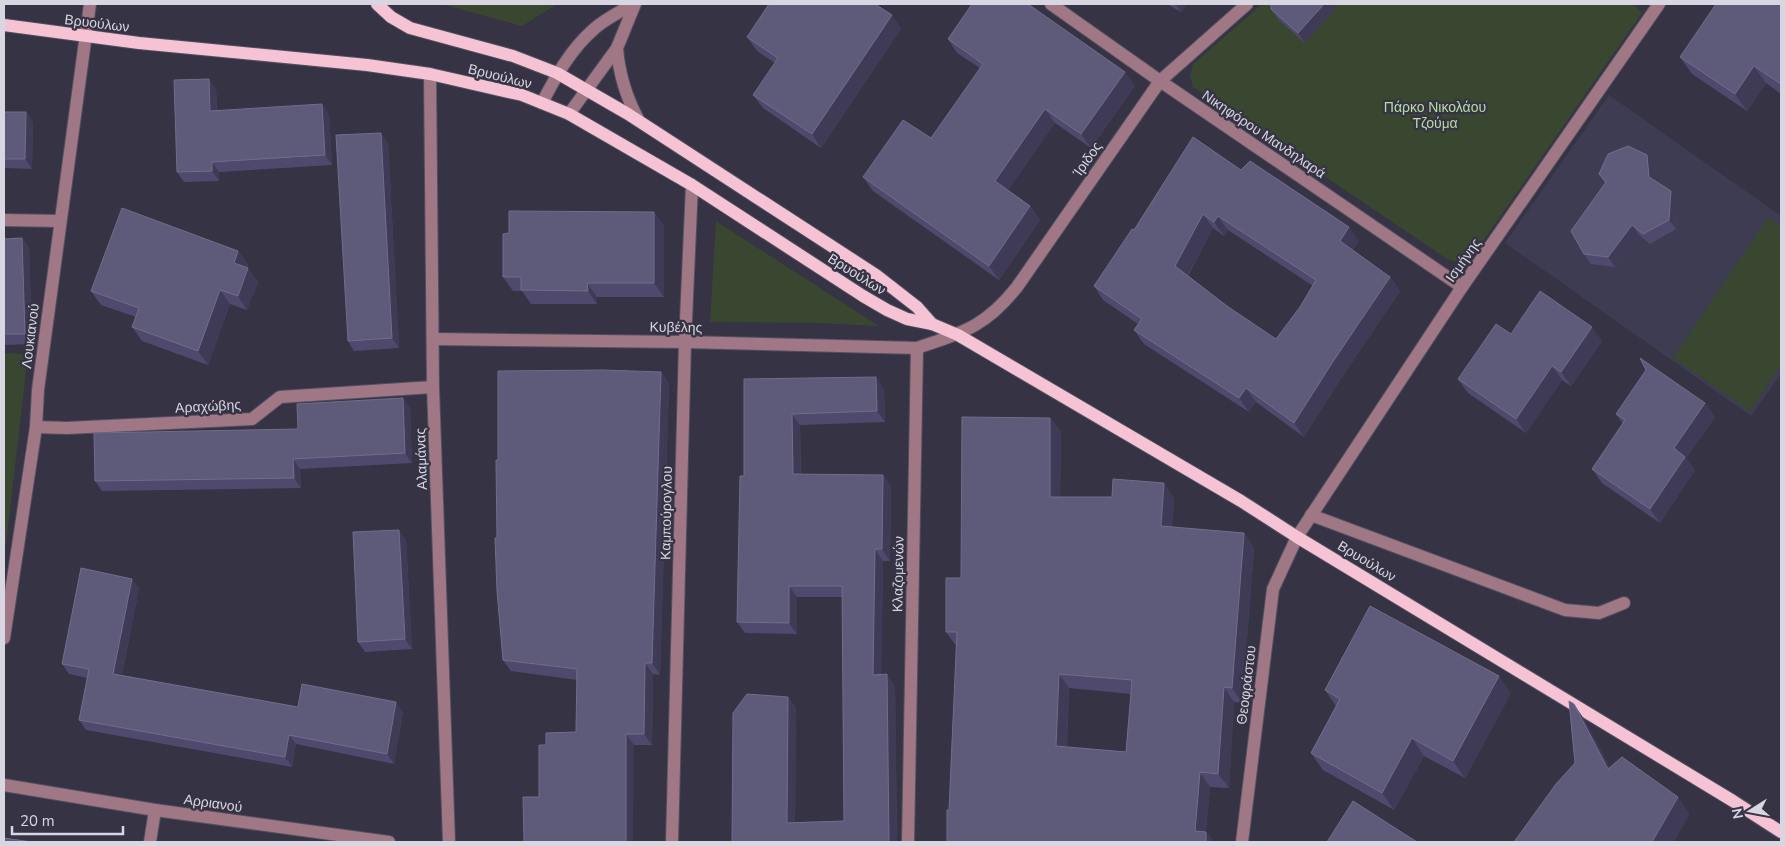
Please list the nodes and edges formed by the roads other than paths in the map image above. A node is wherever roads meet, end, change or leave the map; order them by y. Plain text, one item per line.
1 (90, 4) edge
2 (377, 4) edge
3 (634, 4) edge
4 (1051, 4) edge
5 (1247, 4) edge
6 (1660, 4) edge
7 (4, 25) edge
8 (84, 37) junction
9 (617, 48) junction
10 (558, 73) junction
11 (430, 74) junction
12 (1160, 81) junction
13 (586, 89) junction
14 (542, 103) junction
15 (569, 114) junction
16 (639, 121) junction
17 (692, 185) junction
18 (4, 220) edge
19 (60, 221) junction
20 (1462, 287) junction
21 (932, 324) junction
22 (958, 335) junction
23 (434, 339) junction
24 (685, 342) junction
25 (918, 348) junction
26 (433, 387) junction
27 (36, 427) junction
28 (1311, 515) junction
29 (1297, 537) junction
30 (1624, 603) dead end
31 (4, 638) edge
32 (4, 786) edge
33 (155, 810) junction
34 (1781, 832) edge
35 (150, 842) edge
36 (389, 842) edge
37 (449, 842) edge
38 (672, 842) edge
39 (908, 842) edge
40 (1242, 842) edge

1 - 8 street, Λουκιανού
2 - 10 main road, Βρυούλων
3 - 9 street
3 - 10 street
4 - 12 street, Νικηφόρου Μανδηλαρά
5 - 12 street, Ίριδος
6 - 20 street, Ισμήνης
7 - 8 main road, Βρυούλων
8 - 11 main road, Βρυούλων
8 - 19 street, Λουκιανού
9 - 13 street
9 - 16 street
10 - 13 main road, Βρυούλων
10 - 14 street
11 - 14 main road, Βρυούλων
11 - 23 street, Αλαμάνας
12 - 20 street, Νικηφόρου Μανδηλαρά
12 - 22 street, Ίριδος
13 - 15 street
13 - 16 main road, Βρυούλων
14 - 15 main road, Βρυούλων
15 - 17 main road, Βρυούλων
16 - 21 main road, Βρυούλων
17 - 21 main road, Βρυούλων
17 - 24 street, Καμπούρογλου
18 - 19 street
19 - 27 street, Λουκιανού
20 - 28 street, Ισμήνης
21 - 22 main road, Βρυούλων
22 - 25 street
22 - 29 main road, Βρυούλων
23 - 24 street, Κυβέλης
23 - 26 street, Αλαμάνας
24 - 25 street, Κυβέλης
24 - 38 street, Καμπούρογλου
25 - 39 street, Κλαζομενών
26 - 27 street, Αραχώβης
26 - 37 street, Αλαμάνας
27 - 31 street, Λουκιανού
28 - 29 street, Ισμήνης
28 - 30 street
29 - 34 main road, Βρυούλων
29 - 40 street, Θεοφράστου
32 - 33 street, Αρριανού
33 - 35 street
33 - 36 street, Αρριανού

